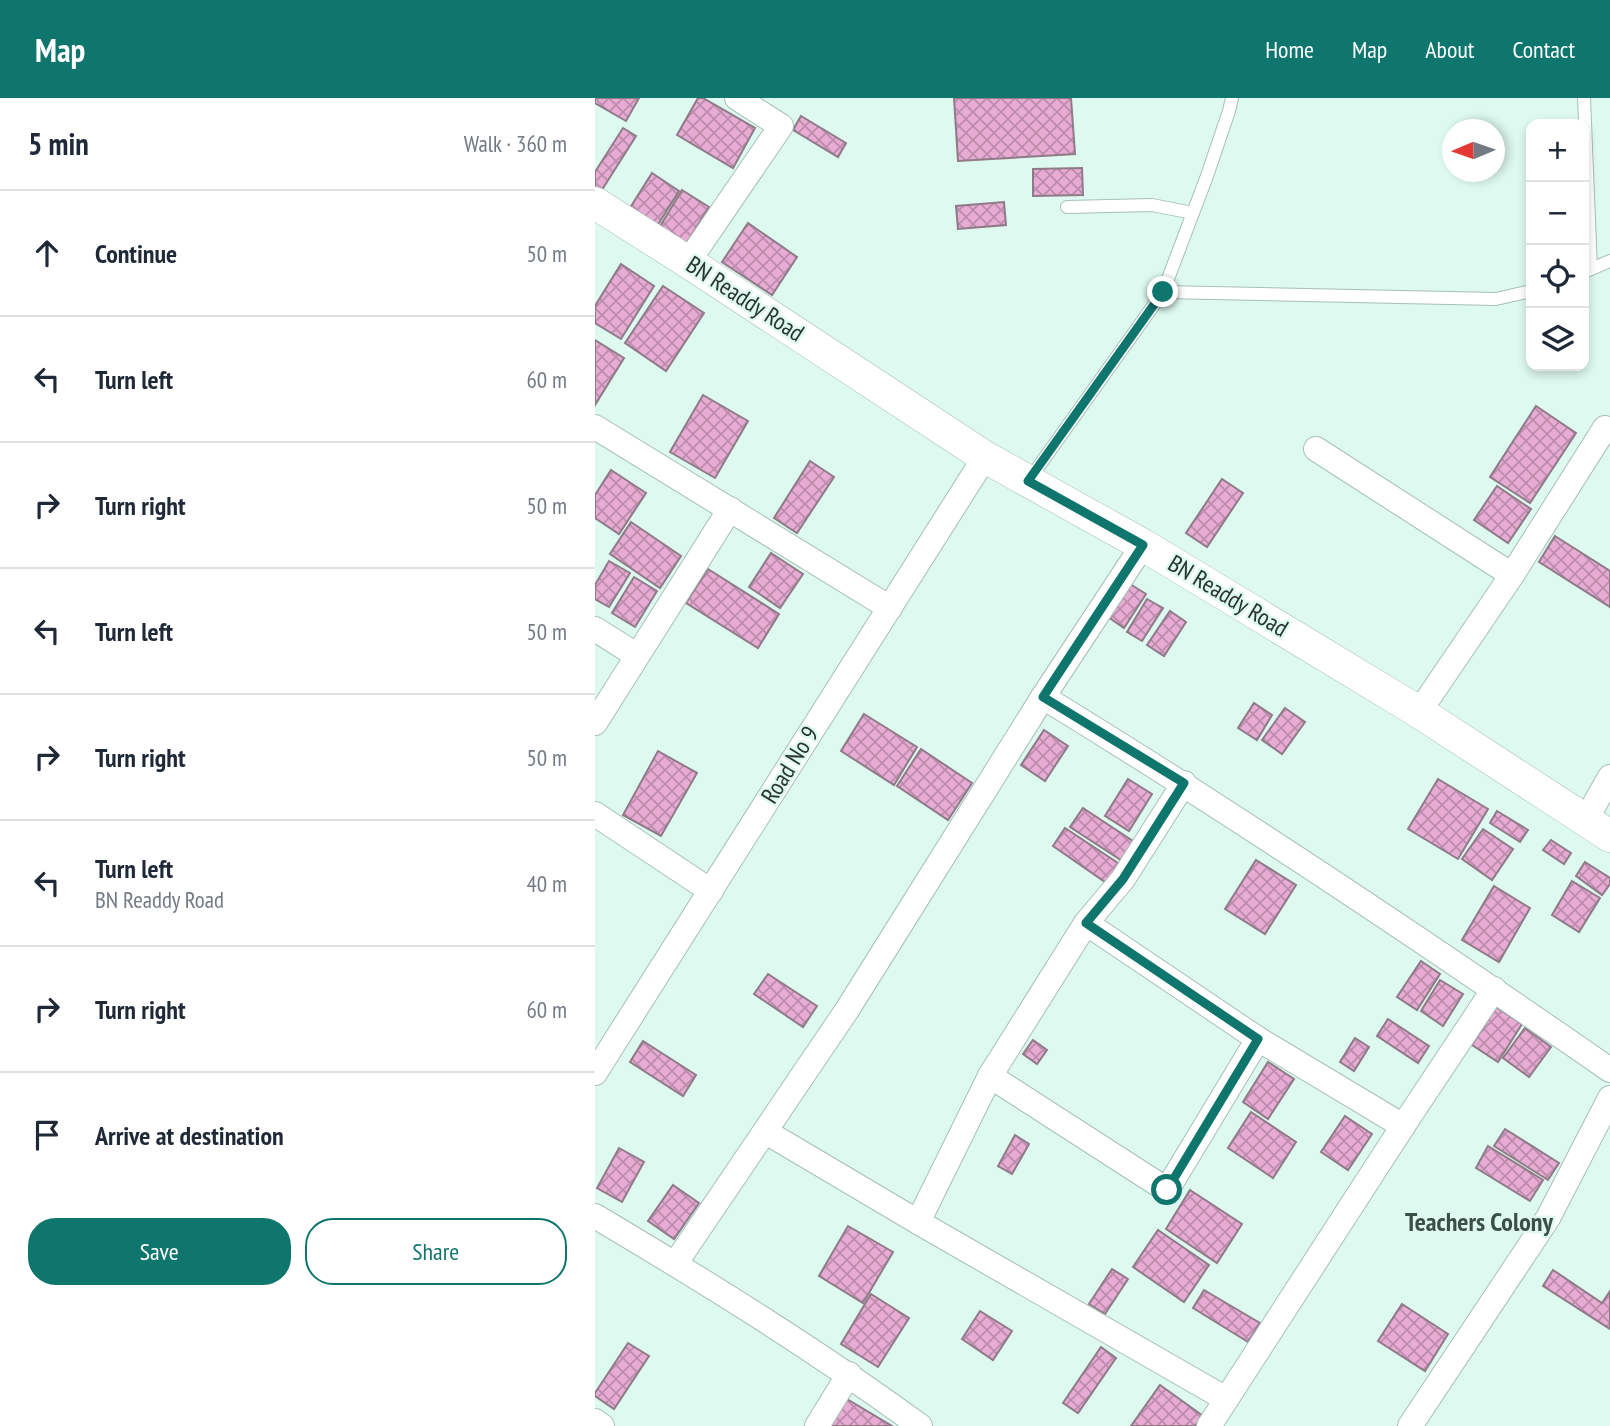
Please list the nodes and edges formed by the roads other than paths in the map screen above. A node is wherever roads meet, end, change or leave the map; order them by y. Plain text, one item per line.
1 (737, 98) edge
2 (1231, 98) edge
3 (1584, 98) edge
4 (595, 203) edge
5 (1067, 207) dead end
6 (1193, 213) junction
7 (1587, 245) edge
8 (1610, 261) edge
9 (688, 262) junction
10 (1589, 270) edge
11 (1163, 292) junction
12 (1526, 292) edge
13 (595, 427) edge
14 (1605, 428) dead end
15 (1316, 449) dead end
16 (985, 457) junction
17 (1028, 481) junction
18 (730, 509) junction
19 (1143, 545) junction
20 (1512, 575) junction
21 (890, 608) junction
22 (595, 629) edge
23 (636, 655) junction
24 (1043, 697) junction
25 (1419, 712) junction
26 (595, 723) edge
27 (1610, 777) edge
28 (1184, 783) junction
29 (595, 814) edge
30 (1598, 828) edge
31 (711, 891) junction
32 (1086, 923) junction
33 (1494, 989) junction
34 (1258, 1039) junction
35 (1610, 1070) edge
36 (595, 1073) edge
37 (990, 1076) junction
38 (1610, 1098) edge
39 (1403, 1126) junction
40 (766, 1132) junction
41 (595, 1216) edge
42 (918, 1222) junction
43 (675, 1264) junction
44 (849, 1374) junction
45 (1226, 1398) junction
46 (817, 1426) edge
47 (920, 1426) edge
48 (1209, 1426) edge
49 (1410, 1426) edge

1 - 9 street
2 - 6 lane
3 - 7 lane
4 - 9 street, BN Readdy Road
5 - 6 lane
6 - 11 lane
8 - 10 lane
9 - 16 street, BN Readdy Road
11 - 12 lane
11 - 17 lane
13 - 18 street
14 - 20 street
15 - 20 street
16 - 17 street, BN Readdy Road
16 - 21 street, Road No 9
17 - 19 street, BN Readdy Road
18 - 21 street
18 - 23 street
19 - 24 street
19 - 25 street, BN Readdy Road
20 - 25 street
21 - 31 street, Road No 9
22 - 23 street
23 - 26 street
24 - 28 street
24 - 40 street
25 - 30 street, BN Readdy Road
27 - 30 street
28 - 32 street
28 - 33 street
29 - 31 street
31 - 36 street, Road No 9
32 - 34 street
32 - 37 street
33 - 35 street
33 - 39 street
34 - 37 street
34 - 39 street
37 - 42 street
38 - 49 street
39 - 45 street
40 - 42 street
40 - 43 street
41 - 43 street
42 - 45 street
43 - 44 street
44 - 46 street
44 - 47 street
45 - 48 street

